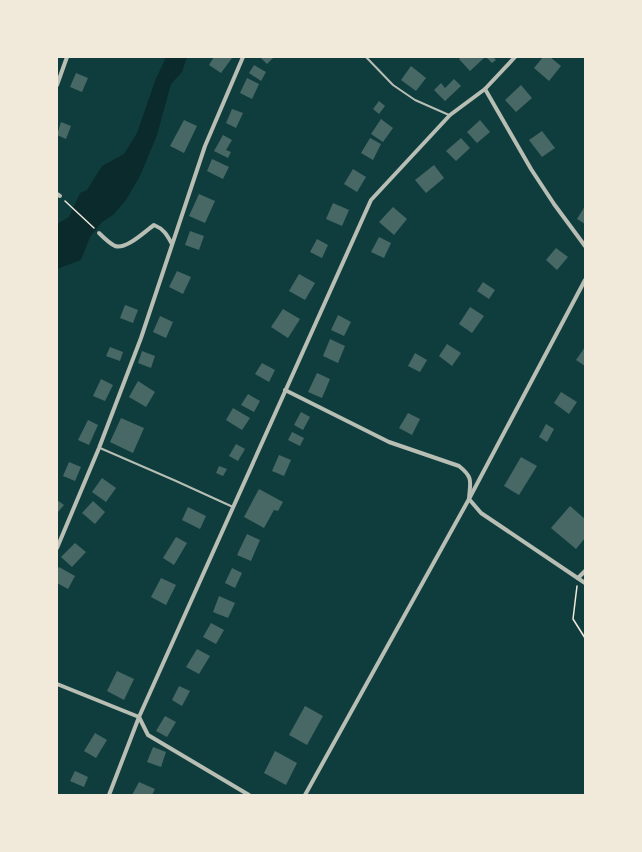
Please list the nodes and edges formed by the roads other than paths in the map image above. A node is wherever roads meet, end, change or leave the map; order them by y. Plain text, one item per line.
1 (67, 57) edge
2 (243, 57) edge
3 (366, 57) edge
4 (515, 57) edge
5 (57, 85) edge
6 (485, 89) junction
7 (450, 115) junction
8 (99, 234) road end
9 (172, 244) junction
10 (585, 246) edge
11 (585, 280) edge
12 (285, 390) junction
13 (99, 448) junction
14 (469, 500) junction
15 (233, 507) junction
16 (57, 548) edge
17 (585, 571) edge
18 (578, 578) junction
19 (585, 583) edge
20 (57, 684) edge
21 (139, 717) junction
22 (109, 795) edge
23 (249, 795) edge
24 (305, 795) edge

1 - 5 street
2 - 9 street
3 - 7 lane
4 - 6 street
6 - 7 street
6 - 10 street
7 - 12 street
8 - 9 street
9 - 13 street
11 - 14 street
12 - 14 street
12 - 15 street
13 - 15 lane
13 - 16 street
14 - 18 street
14 - 24 street
15 - 21 street
17 - 18 street
18 - 19 street
20 - 21 street
21 - 22 street
21 - 23 street

